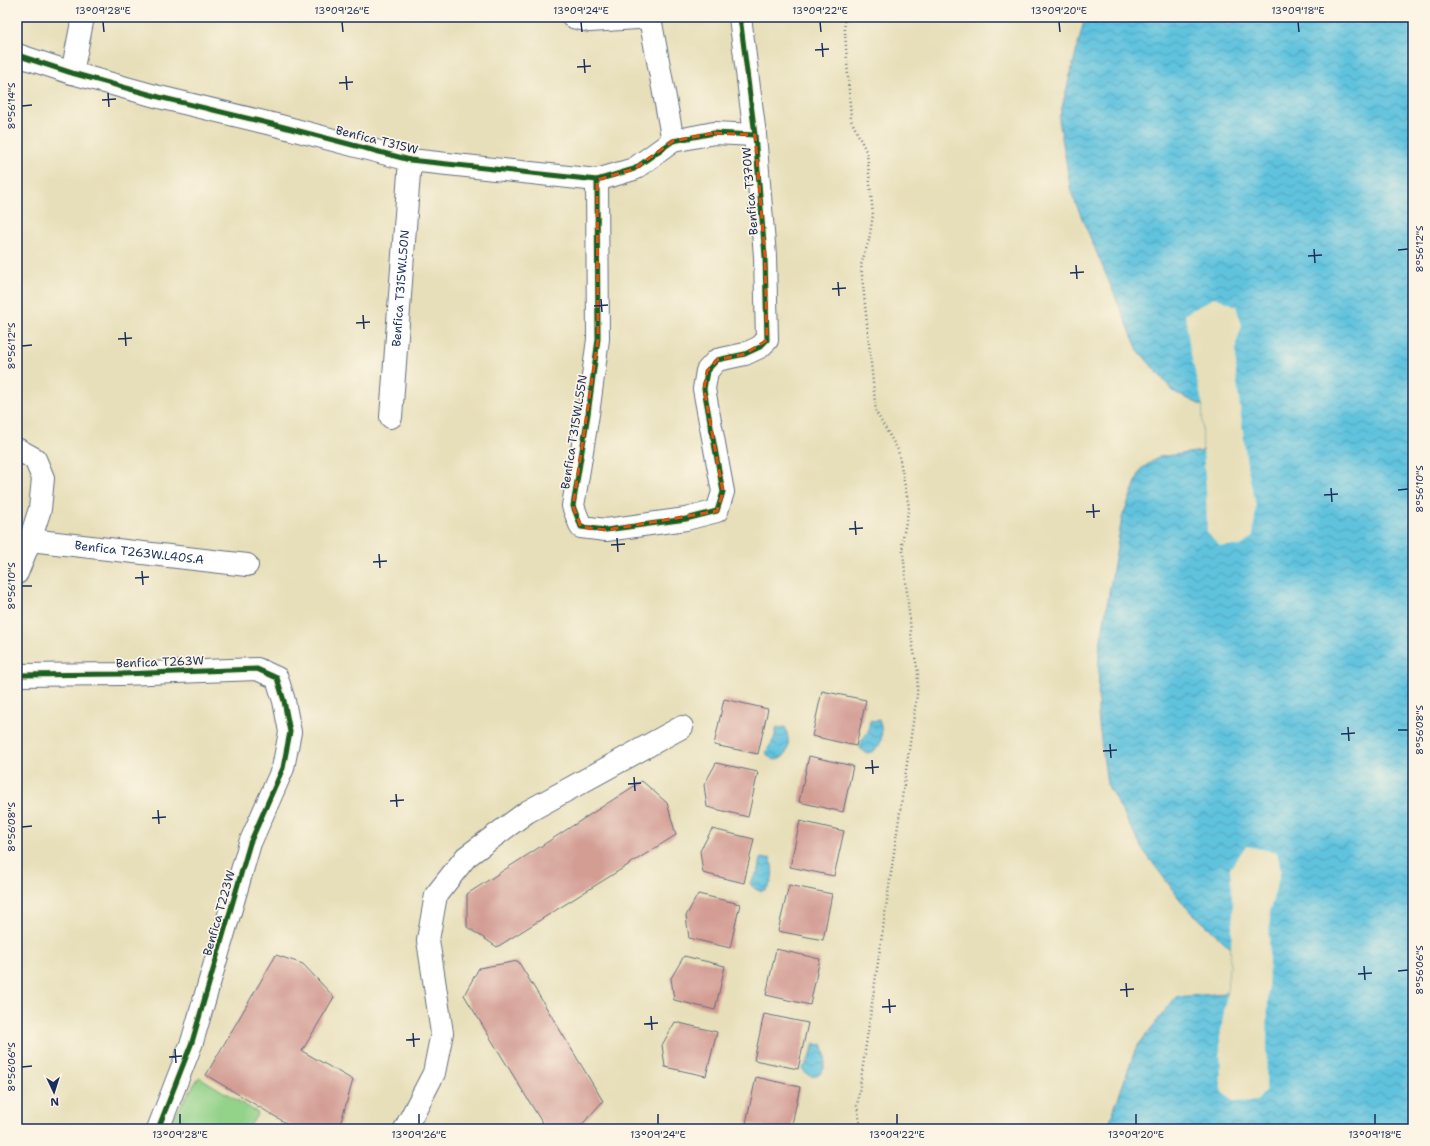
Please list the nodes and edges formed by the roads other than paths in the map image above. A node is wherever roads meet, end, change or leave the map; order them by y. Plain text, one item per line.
1 (83, 17) edge
2 (573, 17) edge
3 (651, 17) edge
4 (740, 17) edge
5 (17, 55) edge
6 (72, 73) junction
7 (755, 135) junction
8 (673, 141) junction
9 (410, 160) junction
10 (597, 180) junction
11 (767, 340) joint
12 (390, 416) dead end
13 (17, 449) edge
14 (30, 540) junction
15 (247, 565) dead end
16 (17, 573) edge
17 (17, 675) edge
18 (284, 701) joint
19 (682, 727) dead end
20 (410, 1128) edge
21 (158, 1129) edge

1 - 6 street
2 - 3 street
3 - 8 street
4 - 7 street, Benfica T370W
5 - 6 street, Benfica T315W
6 - 9 street, Benfica T315W
7 - 8 street, Benfica T315W
7 - 11 street, Benfica T370W
8 - 10 street, Benfica T315W
9 - 10 street, Benfica T315W
9 - 12 street, Benfica T315W.L50N
10 - 11 street, Benfica T315W.L55N
13 - 14 street
14 - 15 street, Benfica T263W.L40S.A
14 - 16 street
17 - 18 street, Benfica T263W
18 - 21 street, Benfica T223W
19 - 20 street

